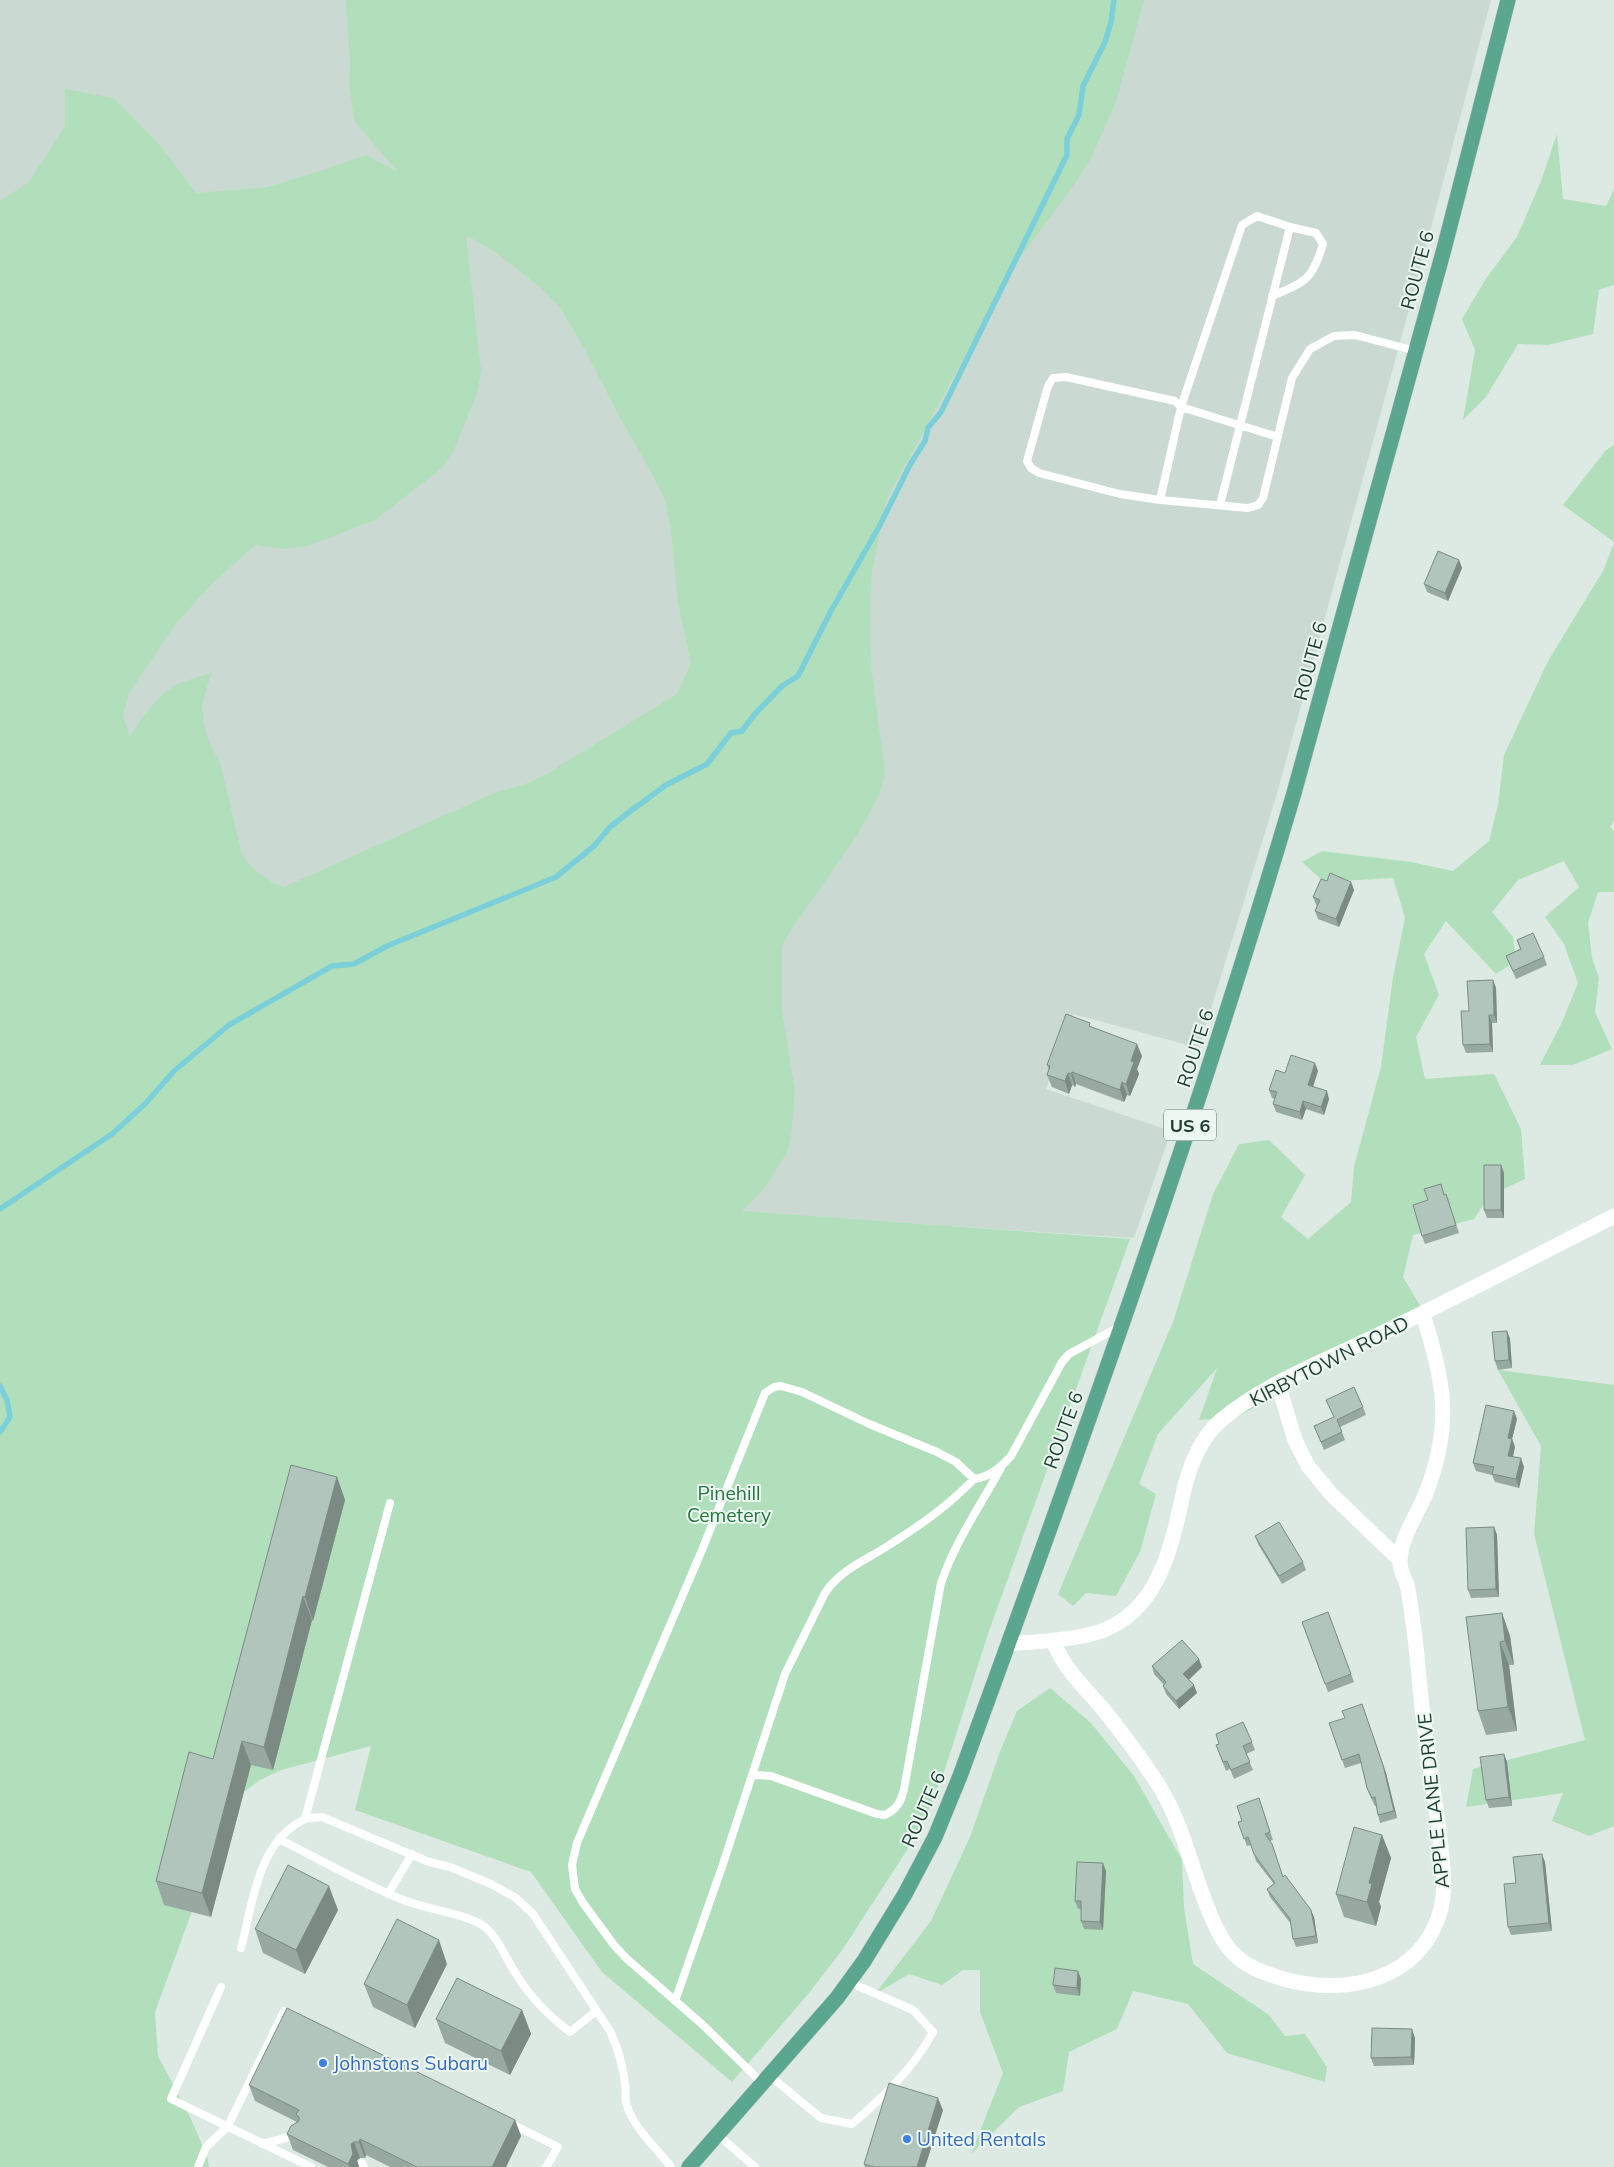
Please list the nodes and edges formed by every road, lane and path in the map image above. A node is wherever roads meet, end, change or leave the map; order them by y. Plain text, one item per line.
1 (1508, 0) edge
2 (1290, 226) junction
3 (1272, 296) junction
4 (1416, 351) junction
5 (1181, 407) junction
6 (1240, 426) junction
7 (1278, 437) junction
8 (1160, 500) junction
9 (1220, 505) junction
10 (1614, 1216) edge
11 (1423, 1314) junction
12 (1122, 1326) junction
13 (1278, 1384) junction
14 (1002, 1466) junction
15 (974, 1479) junction
16 (390, 1503) dead end
17 (1400, 1560) junction
18 (1053, 1640) junction
19 (1008, 1644) junction
20 (753, 1774) junction
21 (305, 1819) junction
22 (280, 1839) junction
23 (412, 1854) junction
24 (388, 1894) junction
25 (241, 1948) dead end
26 (849, 1982) junction
27 (221, 1987) dead end
28 (675, 2001) junction
29 (596, 2011) junction
30 (302, 2020) edge
31 (767, 2080) junction
32 (505, 2121) edge
33 (228, 2126) junction
34 (718, 2134) junction
35 (300, 2135) edge
36 (262, 2144) junction
37 (198, 2167) edge
38 (311, 2167) edge
39 (546, 2167) edge
40 (671, 2167) edge
41 (689, 2167) edge
42 (754, 2167) edge

1 - 4 main road, ROUTE 6 / US 6
2 - 3 lane
2 - 3 lane
2 - 5 lane
3 - 6 lane
4 - 7 lane
4 - 12 main road, ROUTE 6 / US 6
5 - 6 lane
5 - 8 lane
5 - 8 lane
6 - 7 lane
6 - 9 lane
7 - 9 lane
8 - 9 lane
10 - 11 street, KIRBYTOWN ROAD
11 - 13 street, KIRBYTOWN ROAD
11 - 17 street
12 - 14 lane
12 - 19 main road, ROUTE 6 / US 6
13 - 17 street
13 - 18 street, KIRBYTOWN ROAD
14 - 15 lane
14 - 20 lane
15 - 20 lane
15 - 28 lane
16 - 21 lane
17 - 18 street, APPLE LANE DRIVE
18 - 19 street, KIRBYTOWN ROAD
19 - 26 main road, ROUTE 6 / US 6
20 - 28 lane
21 - 22 lane
21 - 23 lane
22 - 24 lane
22 - 25 lane
23 - 24 lane
23 - 29 lane
24 - 29 lane
26 - 31 main road, ROUTE 6 / US 6
26 - 31 lane
27 - 33 lane
28 - 31 lane
29 - 40 lane
30 - 33 lane
31 - 34 main road, ROUTE 6 / US 6
32 - 39 lane
33 - 36 lane
33 - 37 lane
34 - 41 main road, ROUTE 6 / US 6
34 - 42 lane
35 - 36 lane
36 - 38 lane

